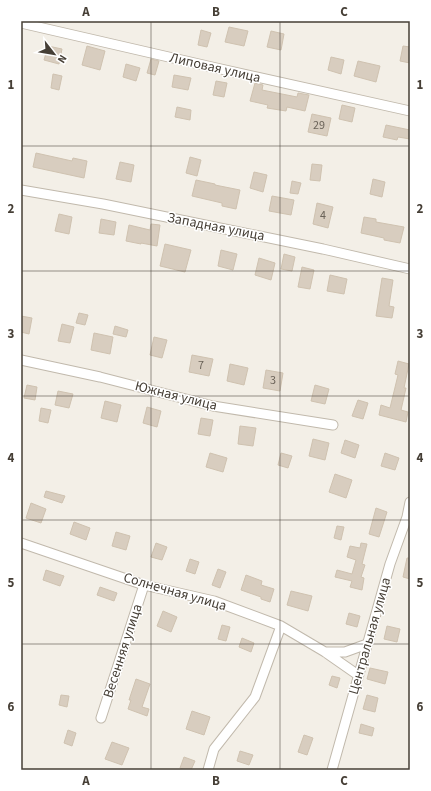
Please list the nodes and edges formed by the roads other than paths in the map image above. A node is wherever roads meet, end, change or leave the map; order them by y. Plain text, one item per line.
1 (21, 23) edge
2 (410, 111) edge
3 (21, 190) edge
4 (410, 269) edge
5 (21, 360) edge
6 (333, 425) dead end
7 (410, 502) edge
8 (21, 543) edge
9 (144, 584) junction
10 (281, 626) junction
11 (368, 644) junction
12 (325, 652) junction
13 (358, 676) junction
14 (101, 718) dead end
15 (208, 770) edge
16 (332, 770) edge

1 - 2 street, Липовая улица
3 - 4 street, Западная улица
5 - 6 street, Южная улица
7 - 11 street, Центральная улица
8 - 9 street, Солнечная улица
9 - 10 street, Солнечная улица
9 - 14 street, Весенняя улица
10 - 12 street, Солнечная улица
10 - 15 street
11 - 12 street
11 - 13 street, Центральная улица
12 - 13 street, Солнечная улица
13 - 16 street, Центральная улица

